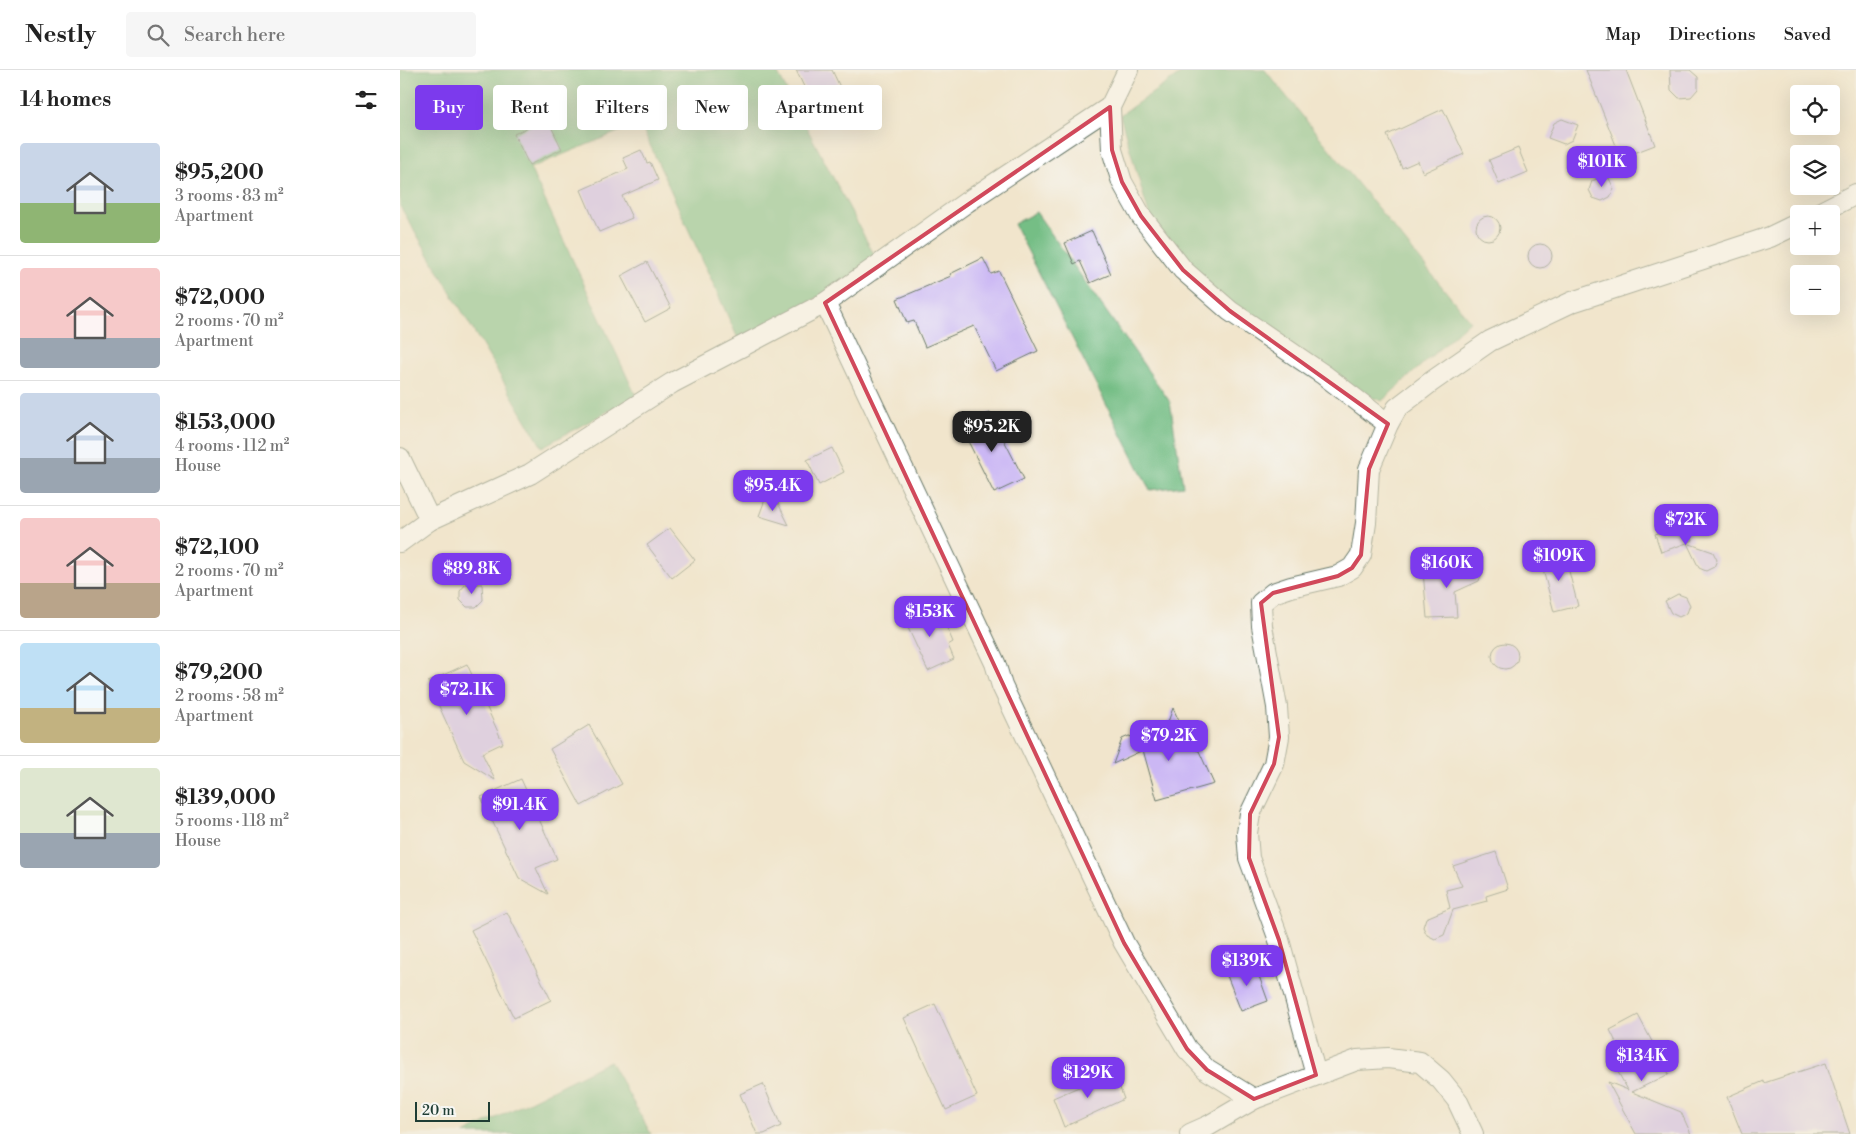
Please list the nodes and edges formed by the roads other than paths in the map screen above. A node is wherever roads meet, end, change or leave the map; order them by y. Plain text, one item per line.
1 (1128, 70) edge
2 (1110, 107) junction
3 (1856, 194) edge
4 (1835, 205) edge
5 (1790, 227) edge
6 (825, 303) junction
7 (1388, 424) junction
8 (400, 458) edge
9 (430, 520) junction
10 (400, 542) edge
11 (1316, 1075) junction
12 (1254, 1099) junction
13 (1190, 1134) edge
14 (1473, 1134) edge

1 - 2 street
2 - 6 street
2 - 7 street
3 - 4 street
5 - 7 street
6 - 9 street
6 - 12 street
7 - 11 street
8 - 9 street
9 - 10 street
11 - 12 street
11 - 14 street
12 - 13 street

